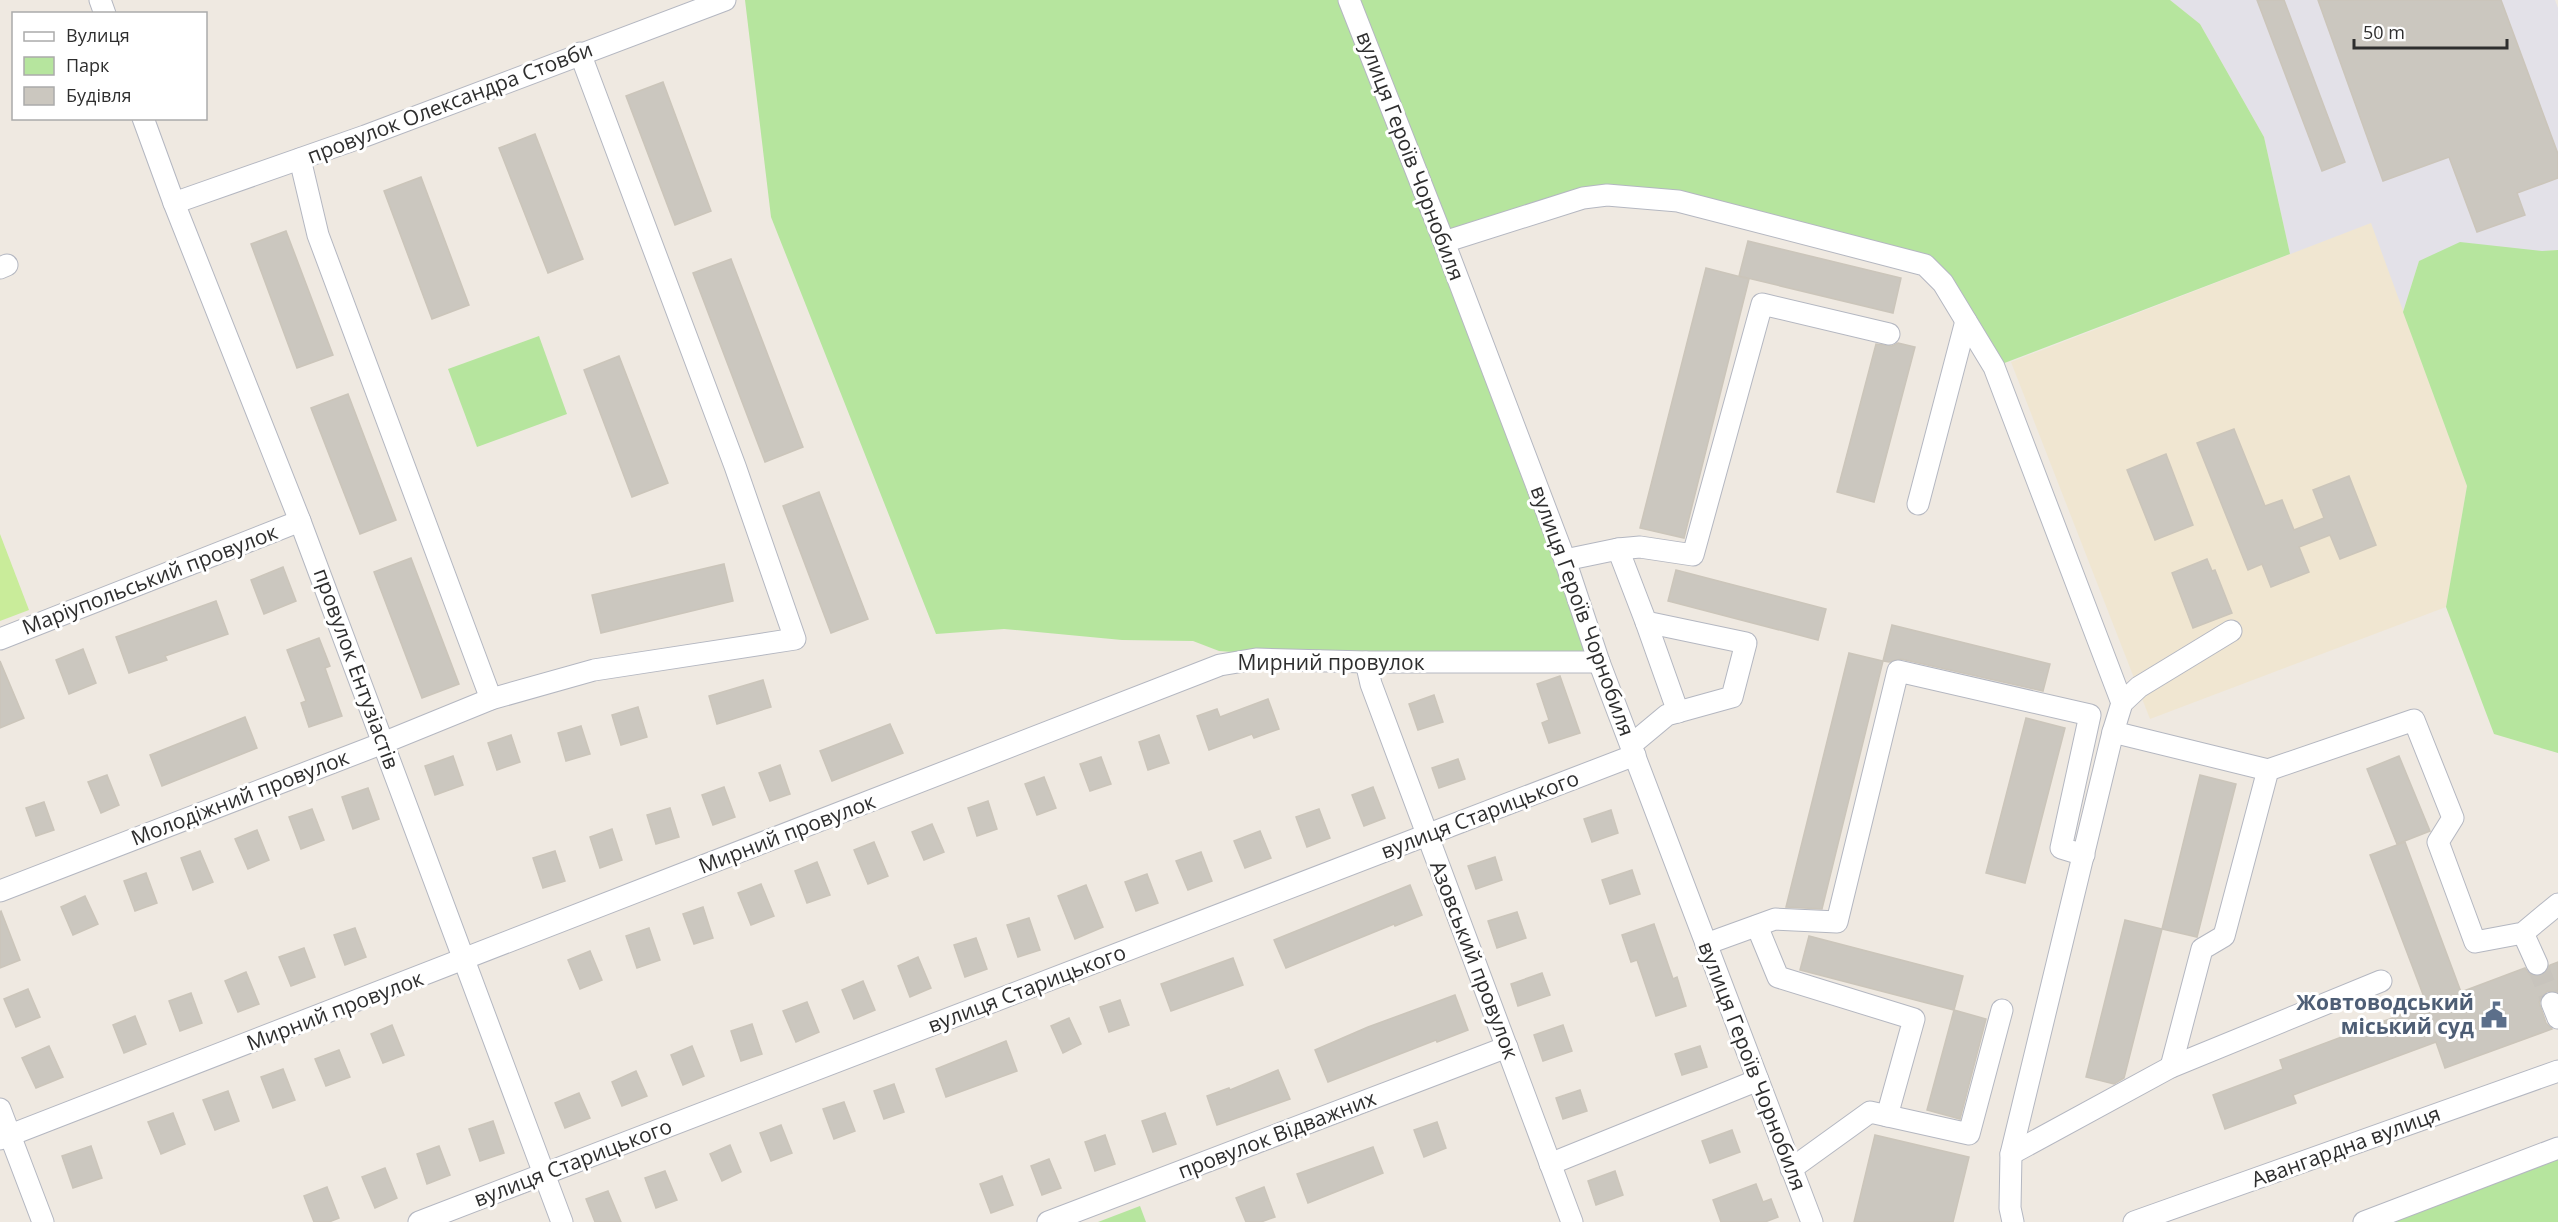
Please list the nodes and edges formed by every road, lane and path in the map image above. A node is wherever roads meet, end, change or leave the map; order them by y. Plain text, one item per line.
1 (725, 0) edge
2 (1349, 0) edge
3 (580, 53) junction
4 (144, 120) edge
5 (300, 159) junction
6 (174, 203) junction
7 (1444, 242) junction
8 (1966, 321) junction
9 (1889, 334) dead end
10 (1918, 504) dead end
11 (300, 521) junction
12 (1618, 549) junction
13 (1564, 560) junction
14 (1646, 622) junction
15 (2231, 631) dead end
16 (0, 639) edge
17 (1366, 662) junction
18 (1599, 662) junction
19 (491, 699) junction
20 (2122, 703) junction
21 (1678, 712) junction
22 (2113, 732) junction
23 (383, 743) junction
24 (1633, 750) junction
25 (2268, 770) junction
26 (1427, 835) junction
27 (2084, 855) junction
28 (0, 891) edge
29 (2558, 904) edge
30 (1757, 926) junction
31 (2523, 933) junction
32 (1706, 944) junction
33 (465, 961) junction
34 (2537, 964) tunnel mouth
35 (2381, 981) dead end
36 (2002, 1010) dead end
37 (1507, 1047) junction
38 (2171, 1067) junction
39 (2558, 1071) edge
40 (1758, 1080) junction
41 (0, 1109) edge
42 (1887, 1116) junction
43 (5, 1138) edge
44 (2558, 1148) edge
45 (2011, 1154) junction
46 (1551, 1164) junction
47 (1791, 1169) junction
48 (544, 1174) junction
49 (43, 1222) edge
50 (418, 1222) edge
51 (562, 1222) edge
52 (1048, 1222) edge
53 (1572, 1222) edge
54 (1812, 1222) edge
55 (2013, 1222) edge
56 (2134, 1222) edge
57 (2364, 1222) edge

1 - 3 street, провулок Олександра Стовби
2 - 7 street, вулиця Героїв Чорнобиля
3 - 5 street, провулок Олександра Стовби
3 - 19 street, Молодіжний провулок
4 - 6 street, провулок Ентузіастів
5 - 6 street, провулок Олександра Стовби
5 - 19 street
6 - 11 street, провулок Ентузіастів
7 - 8 street
7 - 13 street, вулиця Героїв Чорнобиля
8 - 10 street
8 - 20 street
9 - 12 street
11 - 16 street, Маріупольський провулок
11 - 23 street, провулок Ентузіастів
12 - 13 street
12 - 14 street
13 - 18 street, вулиця Героїв Чорнобиля
14 - 21 street
14 - 21 street, вулиця Старицького
15 - 20 street
17 - 18 street, Мирний провулок
17 - 26 street, Азовський провулок
17 - 33 street, Мирний провулок
18 - 24 street, вулиця Героїв Чорнобиля
19 - 23 street, Молодіжний провулок
20 - 22 street
21 - 24 street, вулиця Старицького
22 - 25 street
22 - 27 street
23 - 28 street, Молодіжний провулок
23 - 33 street, провулок Ентузіастів
24 - 26 street, вулиця Старицького
24 - 32 street, вулиця Героїв Чорнобиля
25 - 31 street
25 - 38 street
26 - 37 street, Азовський провулок
26 - 48 street, вулиця Старицького
27 - 30 street
27 - 45 street
29 - 31 street
30 - 32 street
30 - 42 street
31 - 34 street
32 - 40 street, вулиця Героїв Чорнобиля
33 - 43 street, Мирний провулок
33 - 48 street, провулок Ентузіастів
35 - 38 street
36 - 42 street
37 - 46 street, Азовський провулок
37 - 52 street, провулок Відважних
38 - 45 street
39 - 56 street, Авангардна вулиця
40 - 46 street
40 - 47 street, вулиця Героїв Чорнобиля
41 - 43 street
42 - 47 street
43 - 49 street
44 - 57 street
45 - 55 street
46 - 53 street, Азовський провулок
47 - 54 street, вулиця Героїв Чорнобиля
48 - 50 street, вулиця Старицького
48 - 51 street, провулок Ентузіастів

